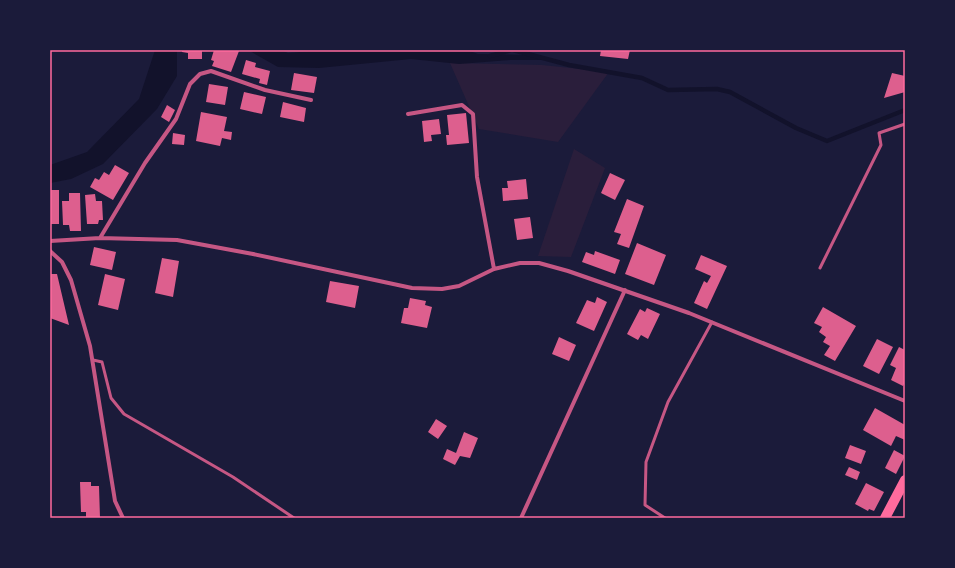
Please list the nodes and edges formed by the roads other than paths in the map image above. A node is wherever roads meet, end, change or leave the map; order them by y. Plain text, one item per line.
1 (311, 100) dead end
2 (408, 114) dead end
3 (905, 124) edge
4 (100, 238) junction
5 (50, 240) edge
6 (50, 251) edge
7 (820, 268) dead end
8 (494, 269) junction
9 (625, 290) junction
10 (712, 322) junction
11 (93, 360) junction
12 (905, 401) edge
13 (905, 480) edge
14 (123, 518) edge
15 (294, 518) edge
16 (521, 518) edge
17 (665, 518) edge
18 (885, 518) edge

1 - 4 street
2 - 8 street
3 - 7 lane
4 - 5 street
4 - 8 street
6 - 11 street
8 - 9 street
9 - 10 street
9 - 16 street
10 - 12 street
10 - 17 lane
11 - 14 street
11 - 15 lane
13 - 18 main road

